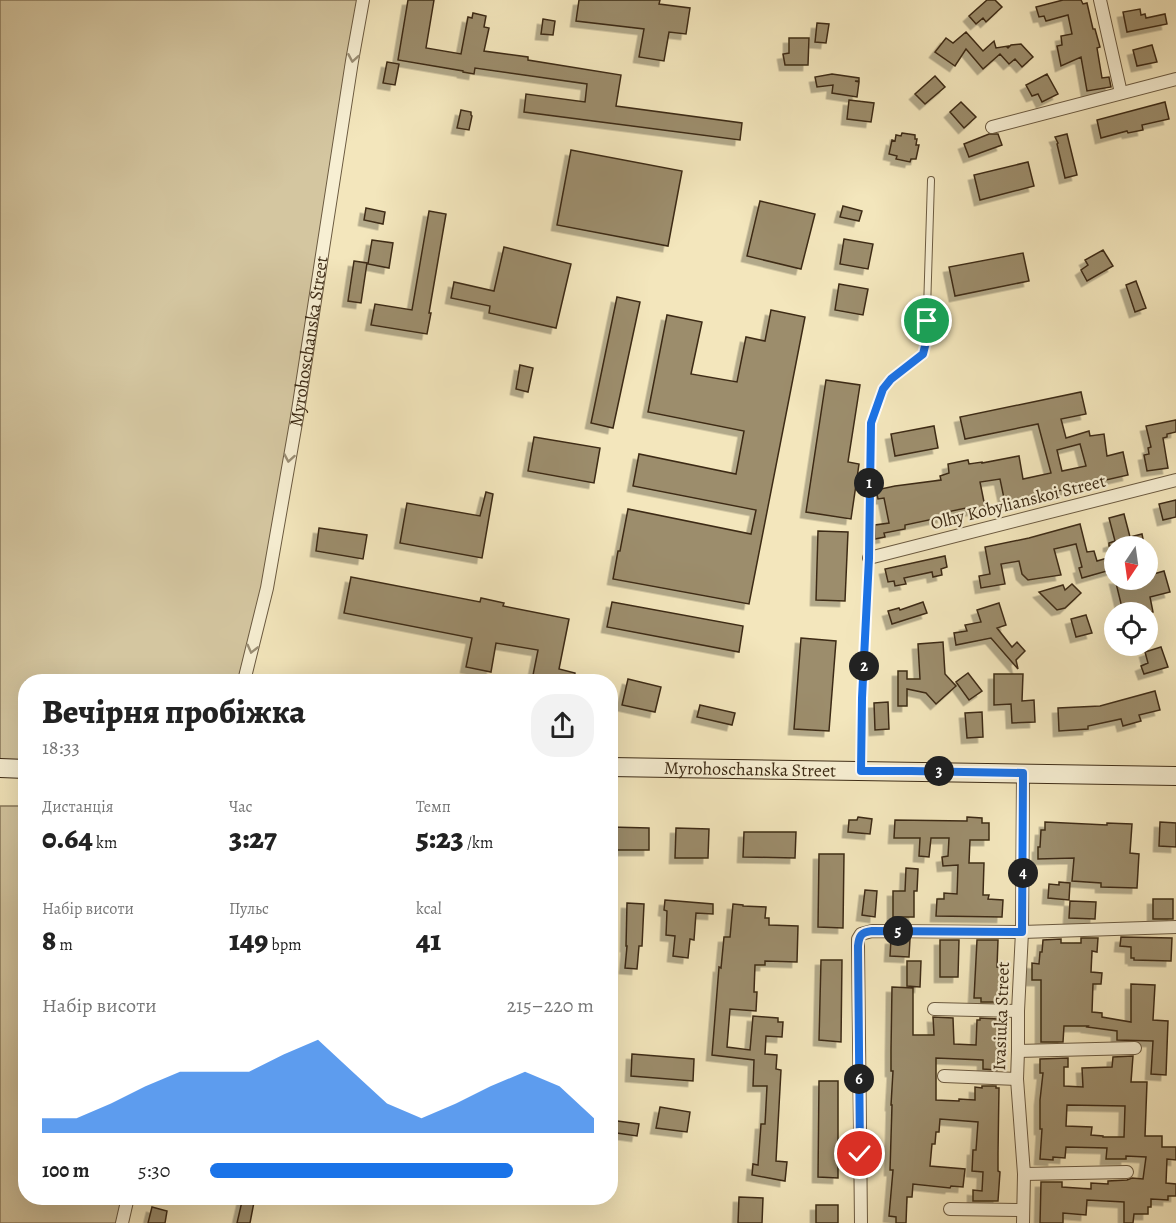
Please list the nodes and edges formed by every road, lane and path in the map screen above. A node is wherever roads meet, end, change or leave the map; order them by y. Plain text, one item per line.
1 (363, 0) edge
2 (1100, 0) edge
3 (1176, 79) edge
4 (1121, 93) junction
5 (992, 127) dead end
6 (931, 180) dead end
7 (1176, 480) edge
8 (869, 558) junction
9 (246, 674) edge
10 (618, 767) edge
11 (0, 768) edge
12 (18, 769) edge
13 (861, 771) junction
14 (1023, 773) junction
15 (1176, 776) edge
16 (1176, 927) edge
17 (1022, 932) junction
18 (934, 1009) dead end
19 (1018, 1011) junction
20 (1135, 1048) dead end
21 (1018, 1051) junction
22 (944, 1076) dead end
23 (1017, 1079) junction
24 (1127, 1172) dead end
25 (1024, 1174) junction
26 (126, 1205) edge
27 (950, 1209) dead end
28 (1023, 1217) edge
29 (122, 1223) edge
30 (861, 1223) edge

1 -> 9 street, Myrohoschanska Street
2 - 4 street
3 - 4 street
4 - 5 street
6 - 8 lane
7 - 8 street, Olhy Kobylianskoi Street
8 - 13 lane
10 - 13 main road, Myrohoschanska Street
11 - 12 main road
13 - 14 main road, Myrohoschanska Street
14 - 15 main road, Myrohoschanska Street
14 - 17 street, Ivasiuka Street
16 - 17 street
17 - 19 street, Ivasiuka Street
17 - 30 street
18 - 19 street
19 - 21 street, Ivasiuka Street
20 - 21 street
21 - 23 street, Ivasiuka Street
22 - 23 street
23 - 25 street, Ivasiuka Street
24 - 25 street
25 - 28 street, Ivasiuka Street
26 - 29 street
27 - 28 street

